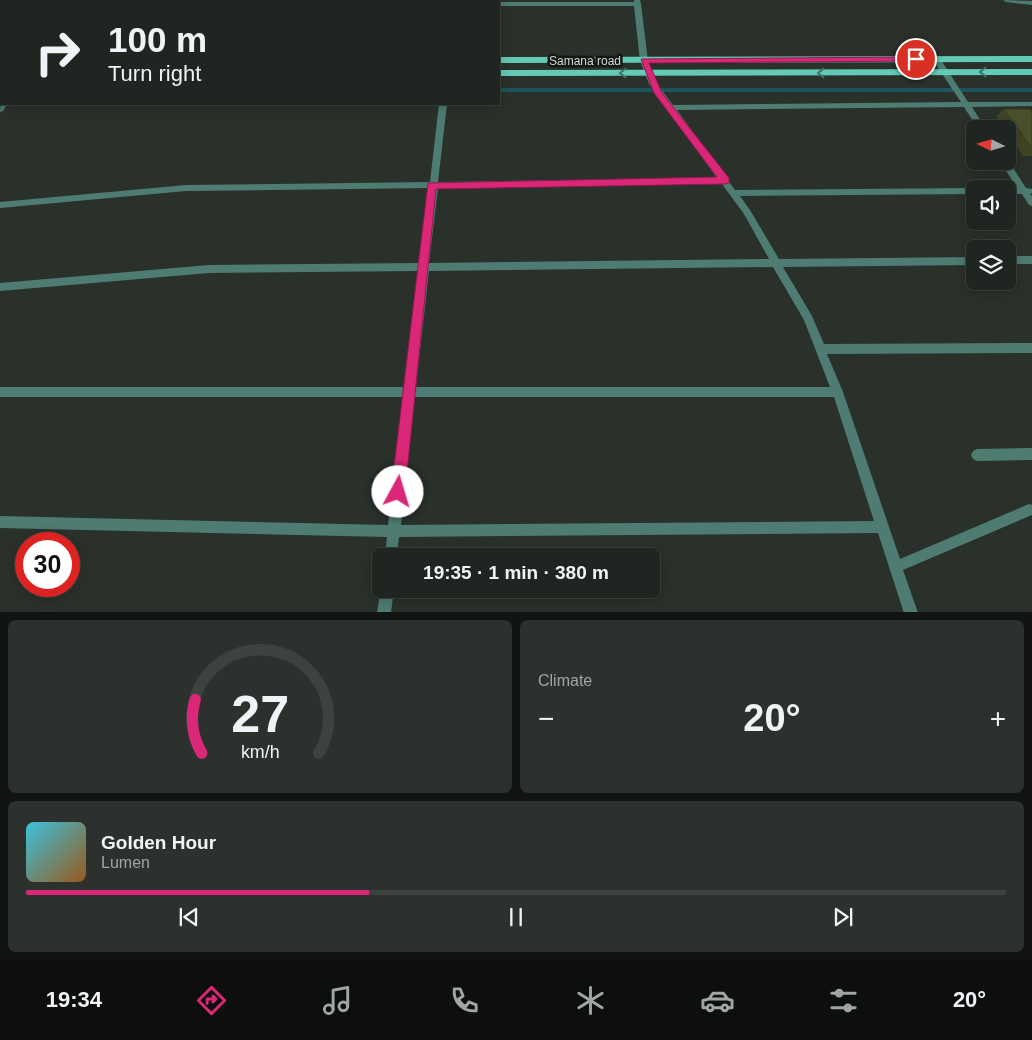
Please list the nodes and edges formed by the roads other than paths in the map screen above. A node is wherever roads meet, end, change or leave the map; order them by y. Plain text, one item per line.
1 (1006, 0) edge
2 (638, 2) edge
3 (1031, 2) edge
4 (500, 4) edge
5 (936, 59) junction
6 (1032, 59) edge
7 (500, 60) edge
8 (644, 60) junction
9 (1032, 72) edge
10 (500, 73) edge
11 (648, 73) junction
12 (944, 73) junction
13 (1032, 104) edge
14 (442, 105) edge
15 (966, 105) junction
16 (670, 108) junction
17 (976, 120) edge
18 (1011, 170) edge
19 (725, 181) junction
20 (432, 186) junction
21 (966, 191) edge
22 (1028, 191) edge
23 (734, 193) junction
24 (1032, 203) edge
25 (0, 205) edge
26 (1016, 260) edge
27 (1032, 260) edge
28 (966, 261) edge
29 (778, 263) junction
30 (423, 267) junction
31 (0, 287) edge
32 (1032, 348) edge
33 (821, 349) junction
34 (0, 392) edge
35 (838, 392) junction
36 (409, 393) junction
37 (1032, 454) edge
38 (976, 455) dead end
39 (1029, 510) dead end
40 (0, 522) edge
41 (883, 527) junction
42 (394, 531) junction
43 (392, 548) edge
44 (896, 567) junction
45 (386, 598) edge
46 (384, 612) edge
47 (911, 612) edge

1 - 3 street
2 - 4 street
2 - 8 street
5 - 6 main road, Samana road
5 - 8 main road, Samana road
5 - 12 street
7 - 8 main road, Samana road
8 - 11 street
9 -> 12 main road, Samana road
11 -> 10 main road, Samana road
12 -> 11 main road, Samana road
11 - 16 street
12 - 15 street
13 - 15 street
14 - 20 street
15 - 16 street
15 - 17 street
16 - 19 street
18 - 22 street
19 - 20 street
19 - 23 street
20 - 25 street
20 - 30 street
21 - 23 street
22 - 24 street
23 - 29 street
26 - 27 street
28 - 29 street
29 - 30 street
29 - 33 street
30 - 31 street
30 - 36 street
32 - 33 street
33 - 35 street
34 - 36 street
35 - 36 street
35 - 41 street
36 - 42 street
37 - 38 street
39 - 44 street
40 - 42 street
41 - 42 street
41 - 44 street
42 - 43 street
44 - 47 street
45 - 46 street

